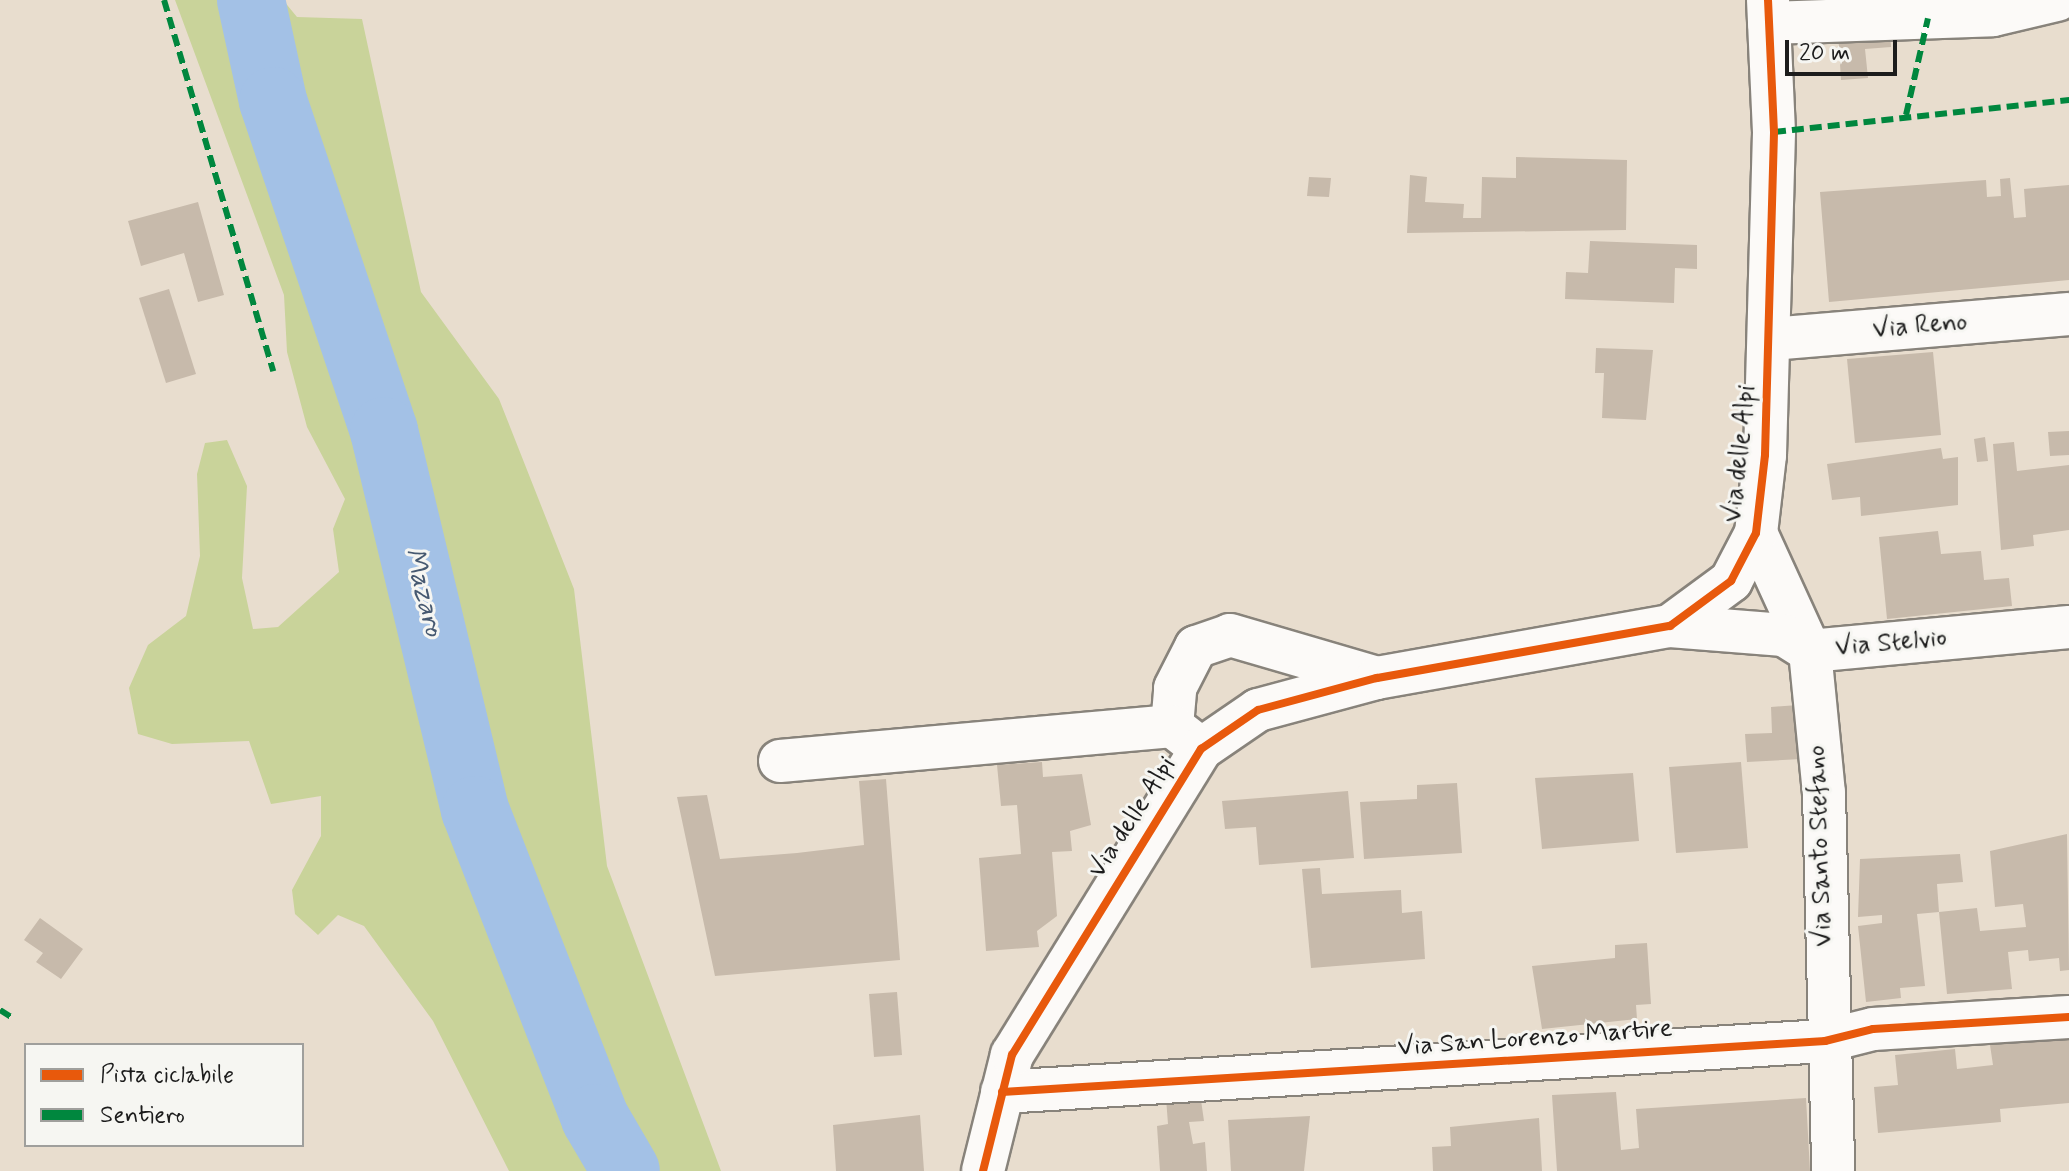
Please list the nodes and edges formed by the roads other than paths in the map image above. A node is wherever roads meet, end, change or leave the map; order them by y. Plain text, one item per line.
1 (2057, 0) edge
2 (1768, 12) edge
3 (2069, 314) edge
4 (1771, 339) junction
5 (1756, 533) junction
6 (1670, 626) junction
7 (2069, 627) edge
8 (1810, 651) junction
9 (1377, 678) junction
10 (1186, 738) junction
11 (780, 761) dead end
12 (2069, 1017) edge
13 (1825, 1041) junction
14 (1002, 1092) junction
15 (983, 1171) edge
16 (1833, 1171) edge

1 - 2 street
2 - 4 street, Via delle Alpi
3 - 4 street, Via Reno
4 - 5 street, Via delle Alpi
5 - 6 street, Via delle Alpi
5 - 8 street, Via Santo Stefano
6 - 8 street, Via Stelvio
6 - 9 street, Via delle Alpi
7 - 8 street, Via Stelvio
8 - 13 street, Via Santo Stefano
9 - 10 street, Via delle Alpi
9 - 10 street
10 - 11 street
10 - 14 street, Via delle Alpi
12 - 13 street, Via San Lorenzo Martire
13 - 14 street, Via San Lorenzo Martire
13 - 16 street, Via Santo Stefano
14 - 15 street, Via delle Alpi

